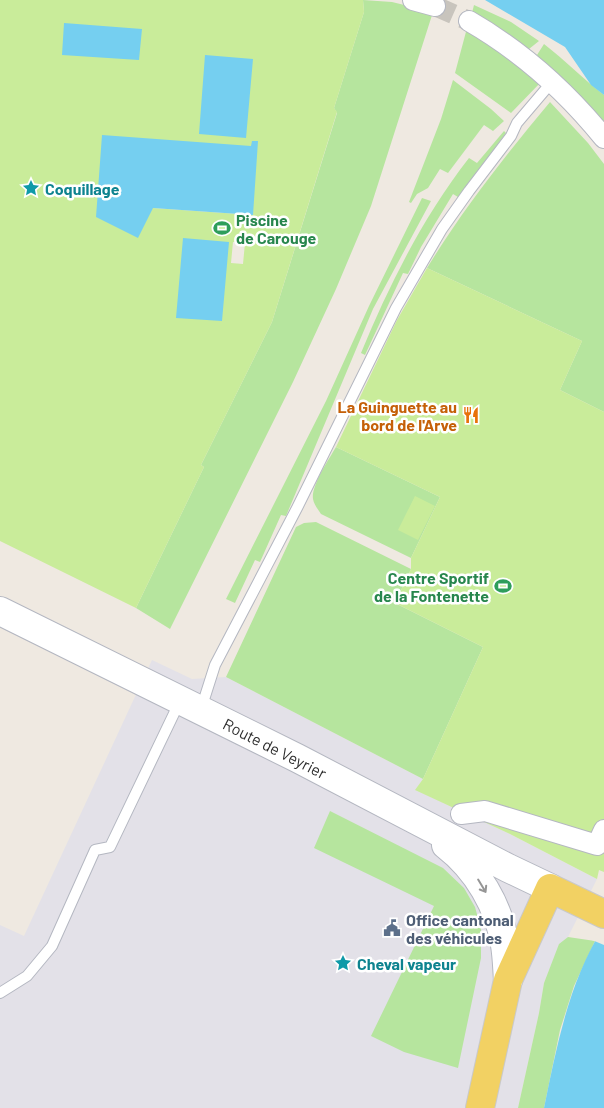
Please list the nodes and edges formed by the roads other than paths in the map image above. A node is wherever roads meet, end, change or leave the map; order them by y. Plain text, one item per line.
1 (413, 0) edge
2 (435, 6) tunnel mouth
3 (470, 21) tunnel mouth
4 (552, 83) junction
5 (604, 138) edge
6 (0, 611) edge
7 (190, 706) junction
8 (461, 814) dead end
9 (410, 816) junction
10 (604, 830) edge
11 (550, 888) junction
12 (594, 909) edge
13 (508, 980) junction
14 (0, 993) edge
15 (480, 1108) edge

1 - 2 street
3 - 4 street
4 - 5 street
4 - 7 lane
6 - 7 main road, Route de Veyrier
7 - 9 main road, Route de Veyrier
7 - 14 lane
8 - 10 street
9 - 11 main road, Route de Veyrier
9 -> 13 main road
11 - 12 main road, Route de Veyrier
11 - 13 main road
13 - 15 main road

